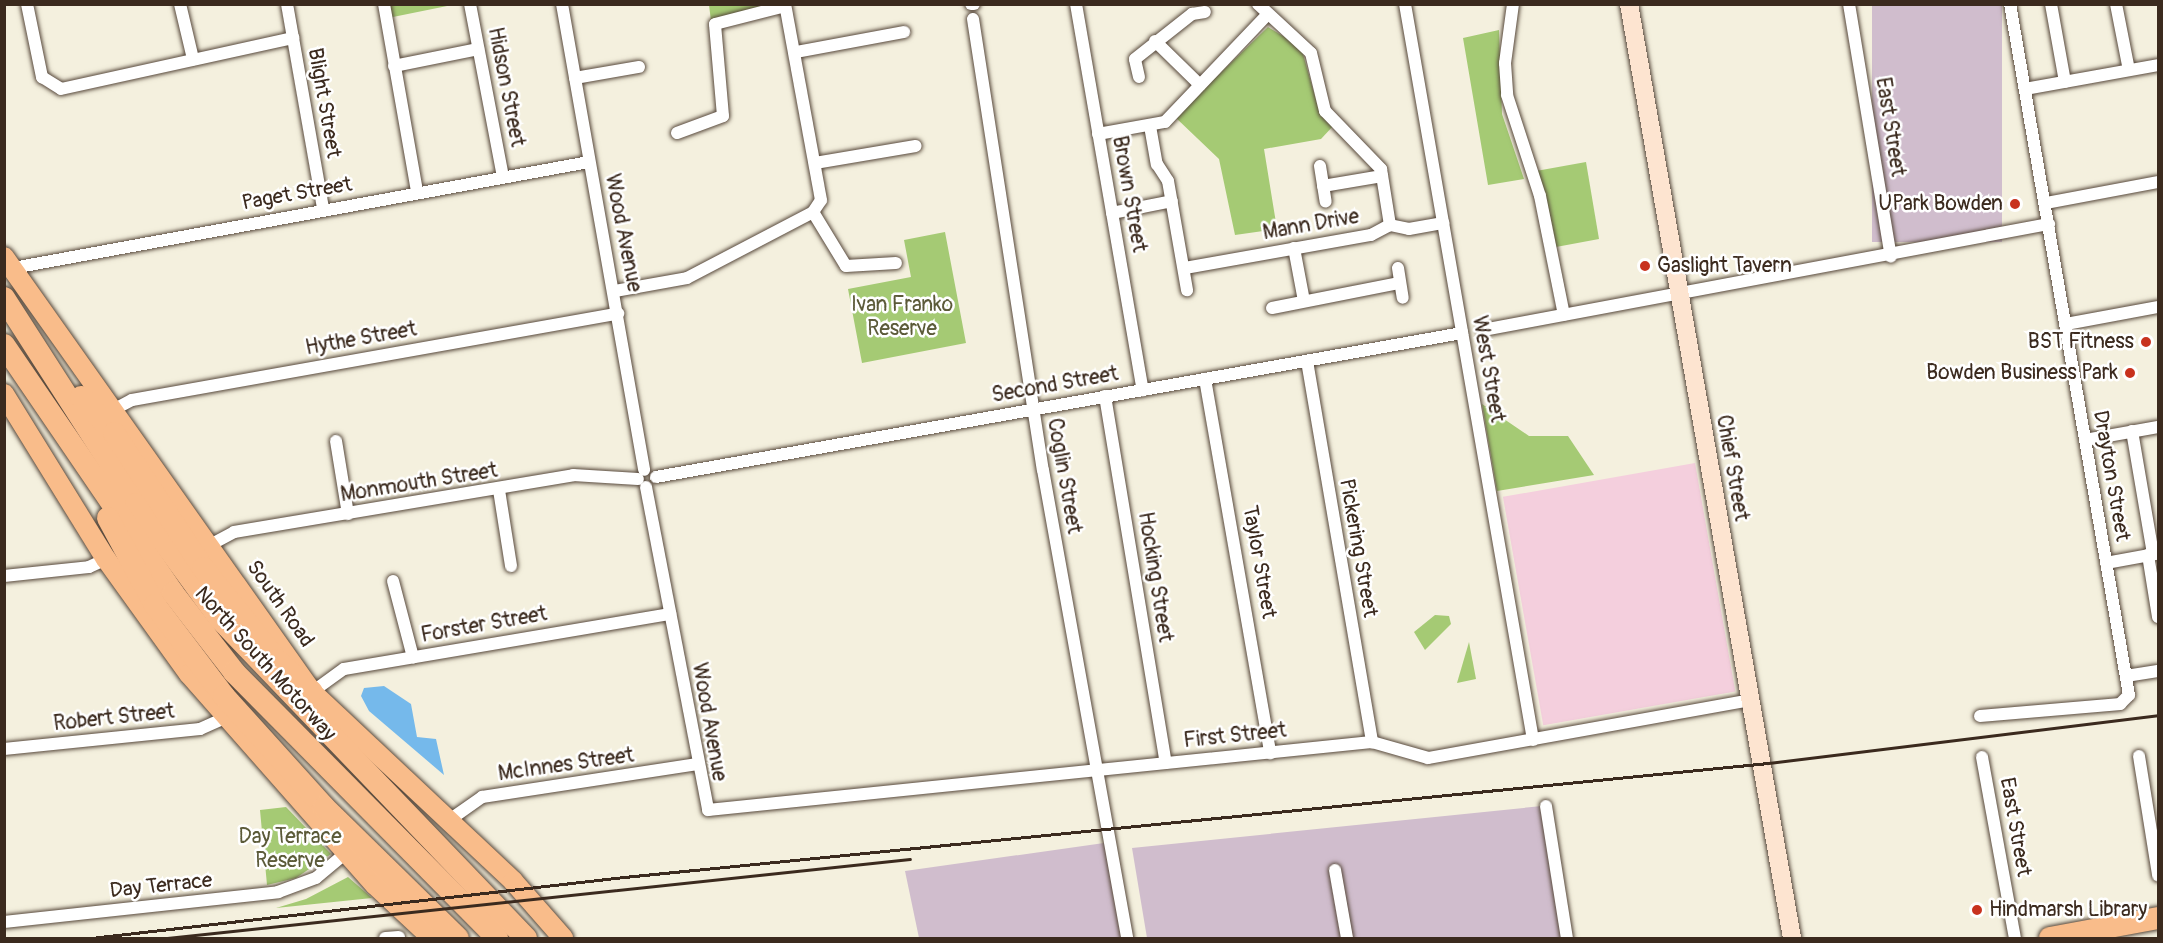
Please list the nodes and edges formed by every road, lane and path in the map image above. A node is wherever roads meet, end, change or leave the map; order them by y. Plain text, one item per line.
1 (27, 4) edge
2 (180, 4) edge
3 (287, 4) edge
4 (384, 4) edge
5 (470, 4) edge
6 (562, 4) edge
7 (1076, 4) edge
8 (1258, 4) edge
9 (1405, 4) edge
10 (1513, 4) edge
11 (1629, 4) edge
12 (1849, 4) edge
13 (2010, 4) edge
14 (2051, 4) edge
15 (2116, 4) edge
16 (785, 5) edge
17 (1205, 12) dead end
18 (1267, 15) junction
19 (972, 19) dead end
20 (904, 32) dead end
21 (293, 38) junction
22 (1155, 41) junction
23 (478, 49) junction
24 (796, 52) junction
25 (193, 59) junction
26 (2158, 65) edge
27 (394, 66) junction
28 (639, 67) dead end
29 (2129, 70) junction
30 (1139, 77) dead end
31 (575, 78) junction
32 (2065, 82) junction
33 (1200, 85) junction
34 (2025, 89) junction
35 (1150, 126) junction
36 (677, 133) dead end
37 (1098, 134) junction
38 (916, 146) dead end
39 (590, 162) junction
40 (815, 163) junction
41 (1320, 166) dead end
42 (1382, 176) junction
43 (503, 177) junction
44 (2158, 182) edge
45 (1323, 186) junction
46 (417, 192) junction
47 (1172, 201) junction
48 (1326, 202) dead end
49 (2046, 203) junction
50 (322, 209) junction
51 (813, 212) junction
52 (1113, 213) junction
53 (1443, 223) junction
54 (2049, 224) junction
55 (1390, 225) junction
56 (1294, 248) junction
57 (1891, 257) junction
58 (9, 262) edge
59 (896, 263) dead end
60 (1185, 268) junction
61 (1398, 268) dead end
62 (1400, 283) junction
63 (1187, 290) dead end
64 (615, 291) junction
65 (1678, 295) junction
66 (4, 298) edge
67 (1403, 298) dead end
68 (1304, 301) junction
69 (2158, 307) edge
70 (1272, 308) dead end
71 (618, 313) junction
72 (1564, 315) junction
73 (2066, 324) junction
74 (1483, 330) dead end
75 (1462, 333) junction
76 (4, 345) edge
77 (43, 356) junction
78 (1307, 361) junction
79 (1205, 379) junction
80 (1143, 390) junction
81 (4, 394) edge
82 (1106, 396) junction
83 (1033, 409) junction
84 (113, 410) junction
85 (2158, 426) edge
86 (2132, 431) junction
87 (2085, 440) junction
88 (336, 441) dead end
89 (73, 448) junction
90 (643, 478) junction
91 (499, 490) junction
92 (348, 514) junction
93 (210, 545) junction
94 (2153, 554) edge
95 (106, 559) junction
96 (2106, 563) junction
97 (511, 566) dead end
98 (4, 576) edge
99 (393, 581) dead end
100 (670, 614) junction
101 (2158, 617) edge
102 (413, 657) junction
103 (2158, 670) edge
104 (2126, 676) junction
105 (312, 692) junction
106 (1750, 700) junction
107 (1980, 716) dead end
108 (225, 718) junction
109 (1533, 740) junction
110 (1372, 742) junction
111 (4, 749) edge
112 (1270, 753) junction
113 (2139, 756) dead end
114 (1982, 757) dead end
115 (1166, 763) junction
116 (697, 764) junction
117 (1097, 770) junction
118 (1546, 806) dead end
119 (719, 812) joint
120 (448, 821) junction
121 (346, 853) junction
122 (1335, 870) dead end
123 (2158, 875) edge
124 (2158, 918) edge
125 (4, 922) edge
126 (399, 937) edge
127 (385, 939) edge
128 (432, 939) edge
129 (458, 939) edge
130 (497, 939) edge
131 (526, 939) edge
132 (563, 939) edge
133 (1127, 939) edge
134 (1347, 939) edge
135 (1567, 939) edge
136 (1792, 939) edge
137 (2015, 939) edge
138 (2050, 939) edge

1 - 25 street
2 - 25 street
3 - 21 street, Blight Street
4 - 27 street
5 - 23 street, Hidson Street
6 - 31 street, Wood Avenue
7 - 37 street, Brown Street
8 - 18 street
9 - 53 street, West Street
10 - 72 street
11 - 65 street, Chief Street
12 - 57 street, East Street
13 - 34 street, Drayton Street
14 - 32 street
15 - 29 street
16 - 24 street
16 - 36 street
17 - 22 street
18 - 33 street
18 - 42 street
19 - 83 street, Coglin Street
20 - 24 street
21 - 25 street
21 - 50 street, Blight Street
22 - 30 street
22 - 33 street
23 - 27 street
23 - 43 street, Hidson Street
24 - 40 street
26 - 29 street
27 - 46 street
28 - 31 street
29 - 32 street
31 - 39 street, Wood Avenue
32 - 34 street
33 - 35 street
34 - 49 street, Drayton Street
35 - 37 street
35 - 47 street
37 - 52 street, Brown Street
38 - 40 street
39 - 43 street, Paget Street
39 - 64 street, Wood Avenue
40 - 51 street
41 - 45 street
42 - 45 street
42 - 55 street
43 - 46 street, Paget Street
44 - 49 street
45 - 48 street
46 - 50 street, Paget Street
47 - 52 street
47 - 60 street
49 - 54 street, Drayton Street
50 - 58 street, Paget Street
51 - 59 street
51 - 64 street
52 - 80 street, Brown Street
53 - 55 street, Mann Drive
53 - 75 street, West Street
54 - 57 street
54 - 73 street, Drayton Street
55 - 56 street, Mann Drive
56 - 60 street, Mann Drive
56 - 68 street
57 - 65 street
58 - 84 main road, South Road
60 - 63 street
61 - 62 street
62 - 67 street
62 - 68 street
64 - 71 street, Wood Avenue
65 - 72 street
65 - 106 street, Chief Street
66 - 77 highway, North South Motorway
68 - 70 street
69 - 73 street
71 - 84 street, Hythe Street
71 - 90 street, Wood Avenue
72 - 74 street
73 - 87 street, Drayton Street
75 - 78 street, Second Street
75 - 109 street, West Street
76 - 89 highway, North South Motorway
77 - 105 highway
77 - 131 highway, North South Motorway
78 - 79 street, Second Street
78 - 110 street, Pickering Street
79 - 80 street, Second Street
79 - 112 street, Taylor Street
80 - 82 street, Second Street
81 - 95 main road
82 - 83 street, Second Street
82 - 115 street, Hocking Street
83 - 90 street, Second Street
83 - 117 street, Coglin Street
84 - 93 main road, South Road
85 - 86 street
86 - 87 street
86 - 94 street
87 - 96 street, Drayton Street
88 - 92 street
89 - 129 highway
89 - 130 highway, North South Motorway
90 - 91 street, Monmouth Street
90 - 100 street, Wood Avenue
91 - 92 street, Monmouth Street
91 - 97 street
92 - 93 street, Monmouth Street
93 - 105 main road, South Road
94 - 96 street
94 - 101 street
95 - 98 street
95 - 108 main road
96 - 104 street, Drayton Street
99 - 102 street
100 - 102 street, Forster Street
100 - 116 street, Wood Avenue
102 - 105 street, Forster Street
103 - 104 street
104 - 107 street, Drayton Street
105 - 120 main road, South Road
106 - 109 street, First Street
106 - 136 street, Chief Street
108 - 111 street, Robert Street
108 - 121 main road
109 - 110 street, First Street
110 - 112 street, First Street
112 - 115 street, First Street
113 - 123 street
114 - 137 street, East Street
115 - 117 street, First Street
116 - 119 street, Wood Avenue
116 - 120 street, McInnes Street
117 - 119 street, First Street
117 - 133 street, Coglin Street
118 - 135 street
120 - 132 main road, South Road
121 - 125 street, Day Terrace
121 - 128 main road
122 - 134 street
124 - 138 highway
126 - 127 street

